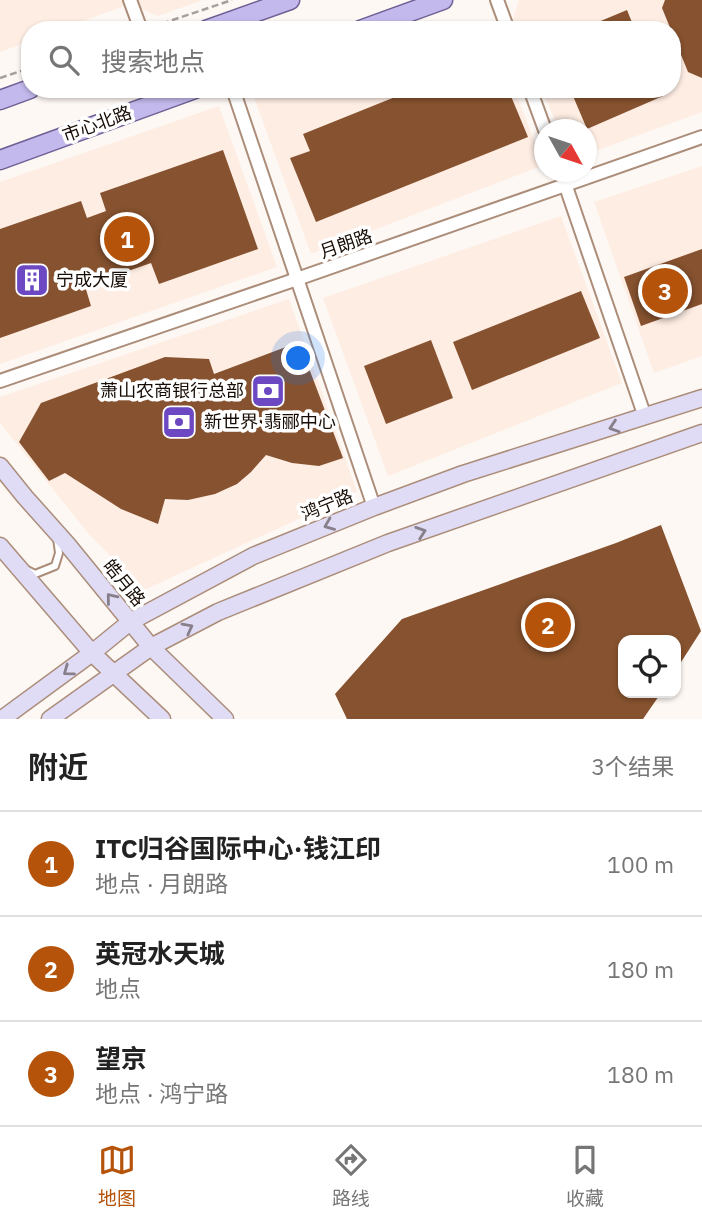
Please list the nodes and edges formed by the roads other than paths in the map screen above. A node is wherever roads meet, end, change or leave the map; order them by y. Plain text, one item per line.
1 (130, 0) edge
2 (290, 0) edge
3 (443, 0) edge
4 (497, 0) edge
5 (138, 21) edge
6 (231, 21) edge
7 (385, 21) edge
8 (505, 21) edge
9 (21, 92) edge
10 (170, 98) edge
11 (236, 98) edge
12 (533, 98) edge
13 (0, 100) edge
14 (541, 119) edge
15 (702, 137) edge
16 (0, 160) edge
17 (565, 182) edge
18 (566, 185) junction
19 (297, 279) junction
20 (0, 382) edge
21 (702, 398) edge
22 (645, 416) junction
23 (702, 433) edge
24 (0, 466) edge
25 (374, 507) junction
26 (55, 531) junction
27 (0, 546) edge
28 (16, 565) junction
29 (130, 622) junction
30 (151, 647) junction
31 (92, 653) junction
32 (113, 673) junction
33 (2, 717) edge
34 (50, 719) edge
35 (162, 719) edge
36 (225, 719) edge

1 - 5 street
2 - 6 main road
3 - 7 main road
4 - 8 street
9 - 13 main road
10 - 16 main road, 市心北路
11 - 19 street
12 - 14 street
15 - 18 street, 月朗路
17 - 18 street
18 - 19 street, 月朗路
18 - 22 street
19 - 20 street, 月朗路
19 - 25 street
21 - 22 main road, 鸿宁路
22 -> 25 main road, 鸿宁路
30 -> 23 main road
24 - 26 main road, 皓月路
25 -> 29 main road, 鸿宁路
26 - 28 lane
29 -> 26 main road, 皓月路
27 - 28 main road
28 - 31 main road
29 - 30 main road, 皓月路
29 - 31 main road, 鸿宁路
30 - 32 main road
30 - 36 main road, 皓月路
31 - 32 main road
31 -> 33 main road, 鸿宁路
32 - 34 main road
32 - 35 main road

